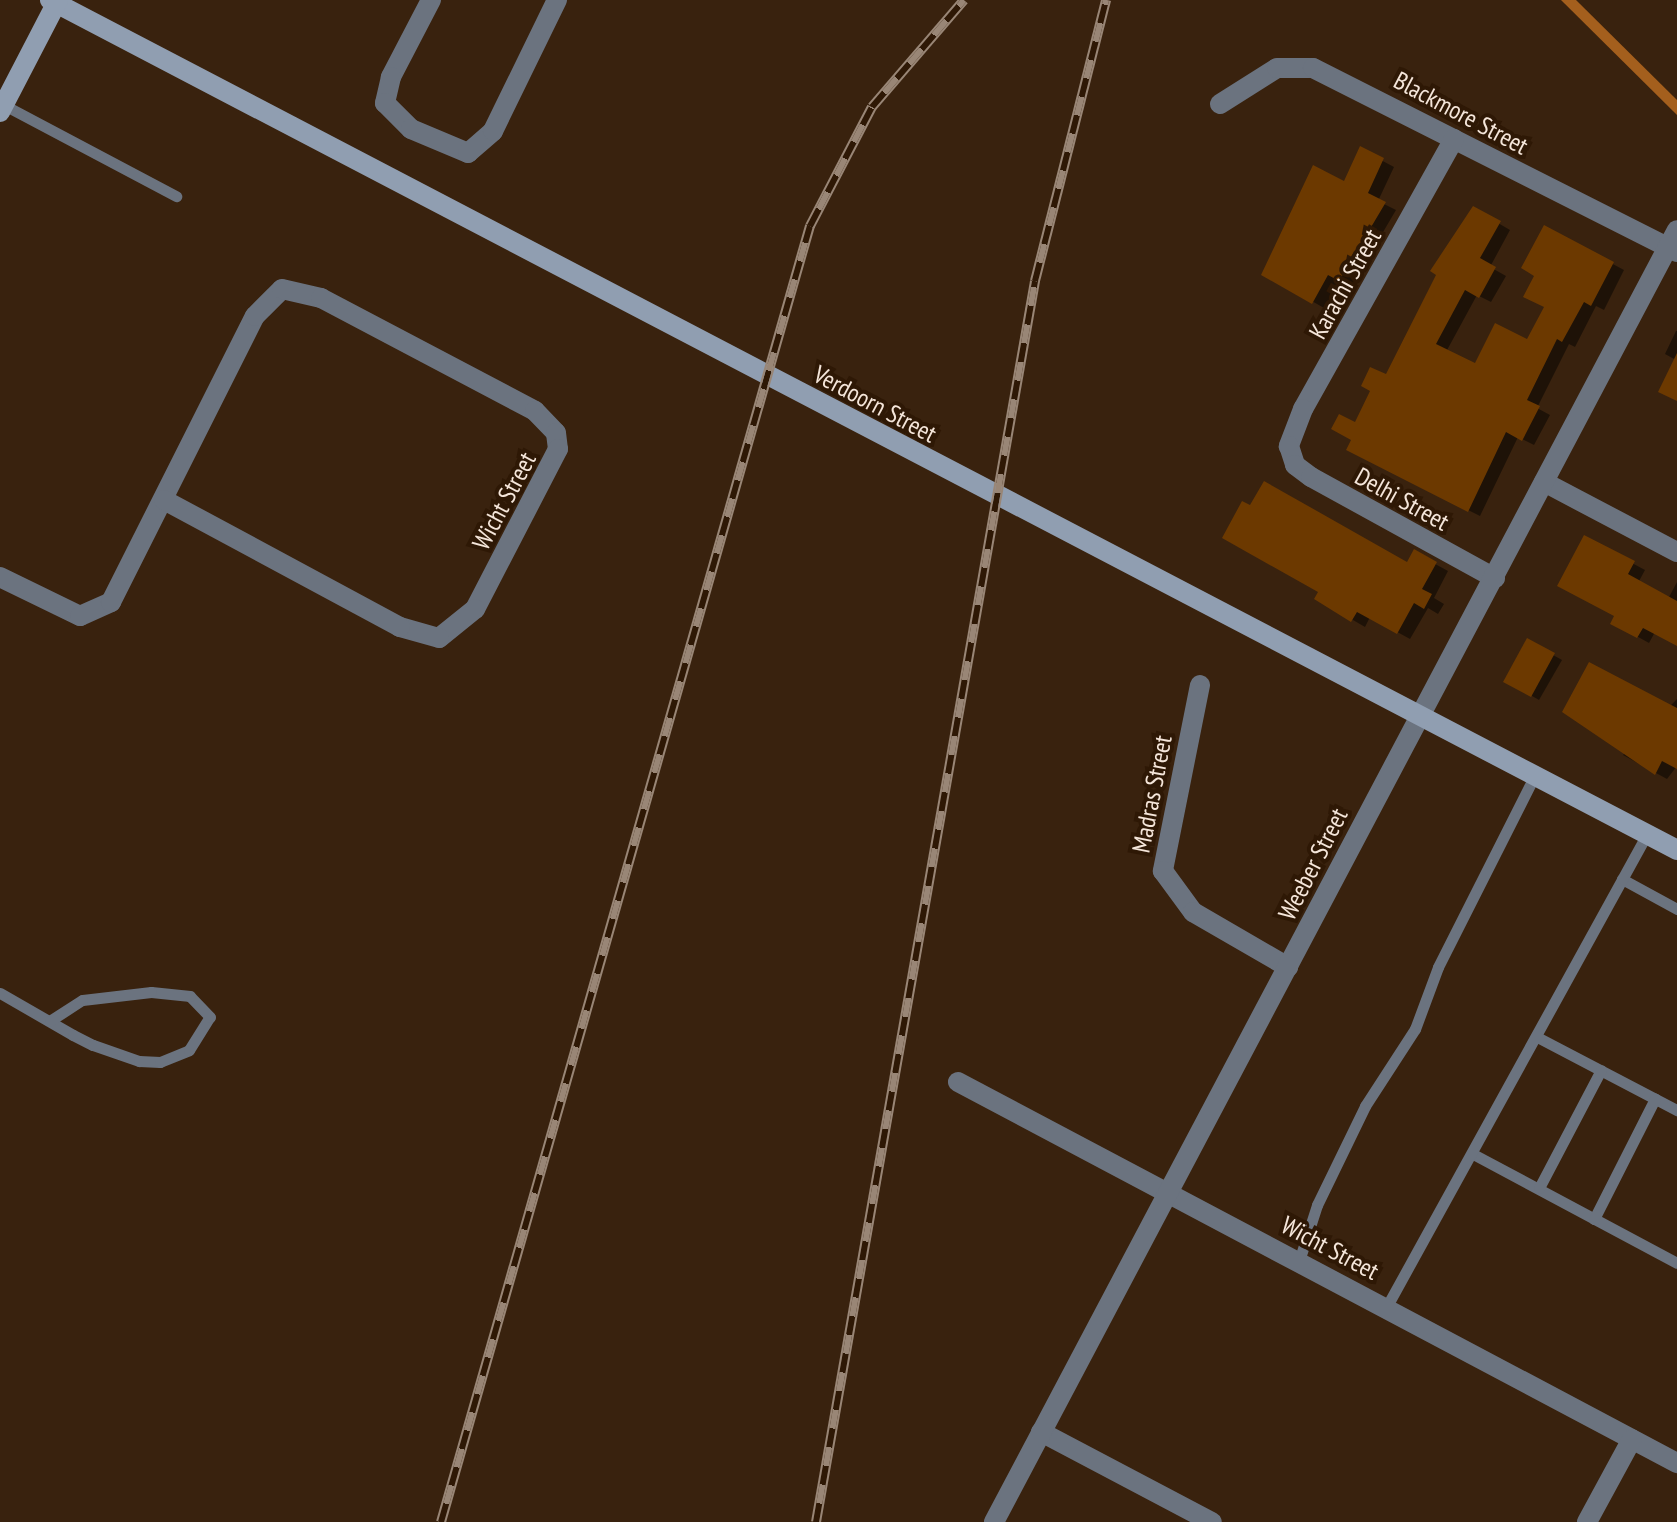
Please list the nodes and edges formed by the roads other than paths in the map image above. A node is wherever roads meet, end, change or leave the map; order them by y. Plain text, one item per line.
1 (431, 0) edge
2 (557, 0) edge
3 (55, 1) edge
4 (1220, 104) dead end
5 (2, 108) edge
6 (1454, 139) junction
7 (176, 196) dead end
8 (1674, 243) edge
9 (1291, 457) joint
10 (1544, 482) junction
11 (164, 500) junction
12 (1677, 552) edge
13 (0, 577) edge
14 (1495, 578) junction
15 (1200, 685) dead end
16 (1417, 718) junction
17 (1534, 777) junction
18 (1647, 834) junction
19 (1677, 850) edge
20 (1622, 879) junction
21 (1677, 909) edge
22 (1288, 966) junction
23 (0, 993) edge
24 (50, 1022) junction
25 (1540, 1038) junction
26 (1601, 1070) junction
27 (958, 1082) dead end
28 (1655, 1099) junction
29 (1677, 1110) edge
30 (1474, 1154) junction
31 (1539, 1188) junction
32 (1171, 1193) junction
33 (1594, 1219) junction
34 (1299, 1260) junction
35 (1677, 1263) edge
36 (1387, 1306) junction
37 (1041, 1432) junction
38 (1632, 1439) junction
39 (1677, 1462) edge
40 (994, 1522) edge
41 (1212, 1522) edge
42 (1587, 1522) edge

1 - 2 street
3 - 5 street
3 - 16 street, Verdoorn Street
4 - 6 street, Blackmore Street
5 - 7 lane
6 - 8 street, Blackmore Street
6 - 9 street, Karachi Street
8 - 10 street, Weeber Street
9 - 14 street, Delhi Street
10 - 12 street
10 - 14 street, Weeber Street
11 - 11 street, Wicht Street
11 - 13 street, Wicht Street
14 - 16 street, Weeber Street
15 - 22 street, Madras Street
16 - 17 street, Verdoorn Street
16 - 22 street, Weeber Street
17 - 18 street, Verdoorn Street
17 - 34 lane
18 - 19 street, Verdoorn Street
18 - 20 lane
20 - 21 lane
20 - 25 lane
22 - 32 street, Weeber Street
23 - 24 lane
24 - 24 lane
25 - 26 lane
25 - 30 lane
26 - 28 lane
26 - 31 lane
27 - 32 street, Wicht Street
28 - 29 lane
28 - 33 lane
30 - 31 lane
30 - 36 lane
31 - 33 lane
32 - 34 street, Wicht Street
32 - 37 street, Weeber Street
33 - 35 lane
34 - 36 street, Wicht Street
36 - 38 street, Wicht Street
37 - 40 street, Weeber Street
37 - 41 street
38 - 39 street, Wicht Street
38 - 42 street

